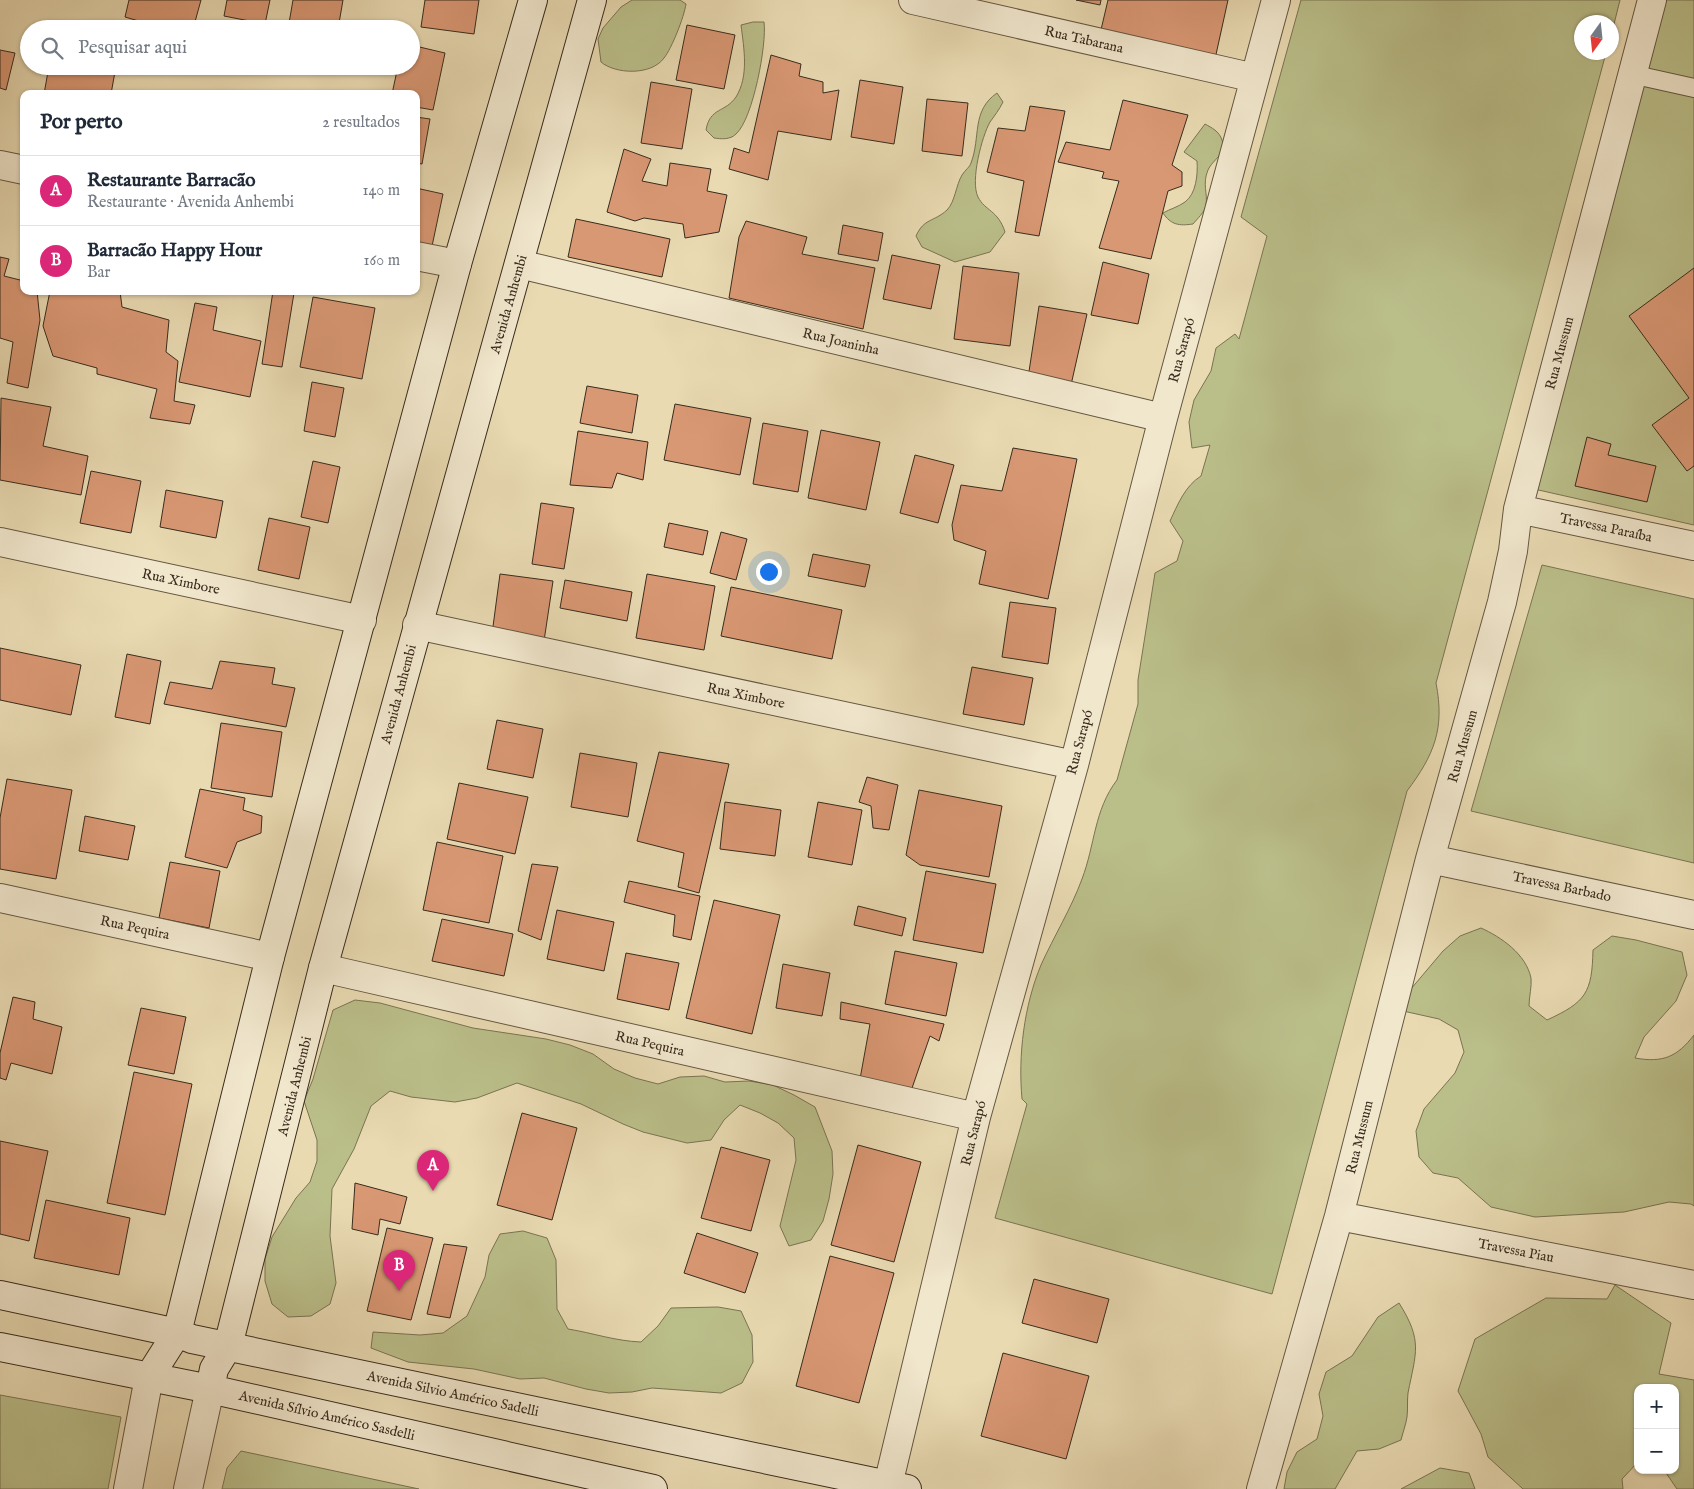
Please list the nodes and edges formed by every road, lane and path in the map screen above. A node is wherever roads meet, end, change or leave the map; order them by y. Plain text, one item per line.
1 (533, 0) edge
2 (592, 0) edge
3 (913, 0) edge
4 (1276, 0) edge
5 (1652, 0) edge
6 (1632, 74) junction
7 (1255, 78) junction
8 (1694, 88) edge
9 (0, 165) edge
10 (20, 169) edge
11 (420, 257) edge
12 (457, 264) junction
13 (519, 264) junction
14 (1162, 418) junction
15 (1518, 509) junction
16 (0, 542) edge
17 (1694, 546) edge
18 (362, 620) junction
19 (417, 626) junction
20 (1074, 765) junction
21 (1430, 859) junction
22 (0, 898) edge
23 (1694, 915) edge
24 (270, 956) junction
25 (323, 968) junction
26 (976, 1117) junction
27 (1339, 1216) junction
28 (1694, 1285) edge
29 (0, 1295) edge
30 (177, 1333) junction
31 (228, 1346) junction
32 (0, 1347) edge
33 (149, 1377) junction
34 (210, 1389) junction
35 (897, 1487) edge
36 (128, 1489) edge
37 (188, 1489) edge
38 (653, 1489) edge
39 (1261, 1489) edge

1 - 12 street
2 - 13 street, Avenida Anhembi
3 - 7 street, Rua Tabarana
4 - 7 street, Rua Sarapó
5 - 6 street, Rua Mussum
6 - 8 lane
6 - 15 street, Rua Mussum
7 - 14 street, Rua Sarapó
9 - 10 street
11 - 12 street
12 - 18 street
13 - 14 street, Rua Joaninha
13 - 19 street, Avenida Anhembi
14 - 20 street, Rua Sarapó
15 - 17 street, Travessa Paraíba
15 - 21 street, Rua Mussum
16 - 18 street, Rua Ximbore
18 - 24 street
19 - 20 street, Rua Ximbore
19 - 25 street, Avenida Anhembi
20 - 26 street, Rua Sarapó
21 - 23 street, Travessa Barbado
21 - 27 street, Rua Mussum
22 - 24 street, Rua Pequira
24 - 30 street
25 - 26 street, Rua Pequira
25 - 31 street, Avenida Anhembi
26 - 35 street, Rua Sarapó
27 - 28 street, Travessa Piau
27 - 39 street, Rua Mussum
29 - 30 street, Avenida Silvio Américo Sadelli
30 - 31 street, Avenida Silvio Américo Sadelli
30 - 33 street
31 - 34 street, Avenida Anhembi
31 - 35 street, Avenida Silvio Américo Sadelli
32 - 33 street, Avenida Sílvio Américo Sasdelli
33 - 34 street, Avenida Sílvio Américo Sasdelli
33 - 36 street
34 - 37 street, Avenida Anhembi
34 - 38 street, Avenida Sílvio Américo Sasdelli

